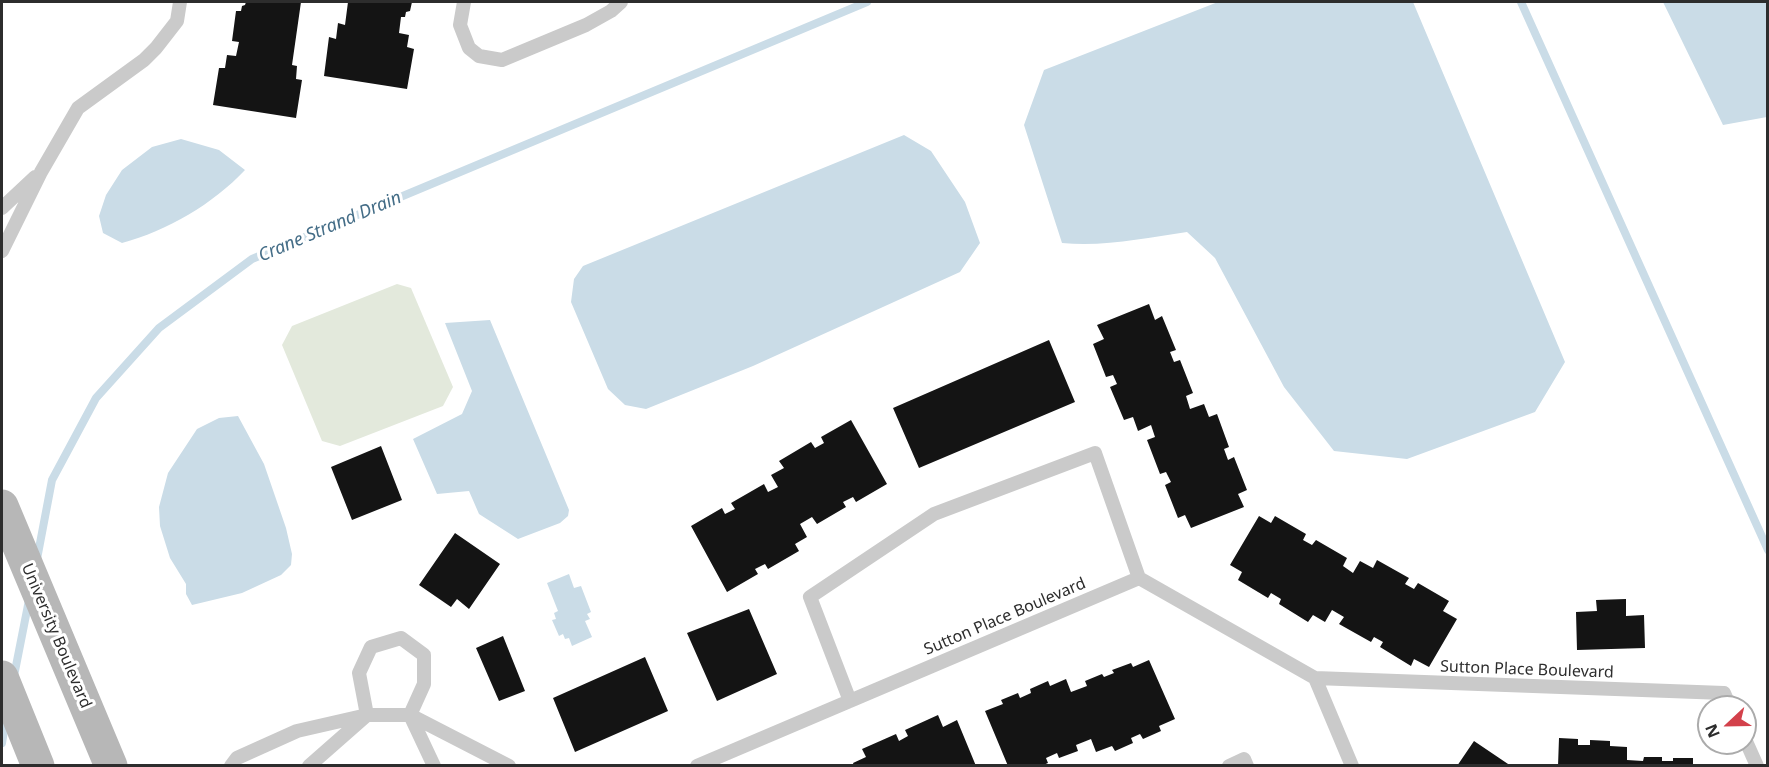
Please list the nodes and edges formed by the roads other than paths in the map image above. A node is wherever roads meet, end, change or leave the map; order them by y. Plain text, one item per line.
1 (180, 2) edge
2 (464, 2) edge
3 (621, 2) edge
4 (41, 172) junction
5 (2, 208) edge
6 (2, 251) edge
7 (2, 506) edge
8 (1139, 578) junction
9 (2, 677) edge
10 (1315, 678) junction
11 (1725, 695) edge
12 (850, 701) junction
13 (410, 714) junction
14 (367, 715) junction
15 (1246, 762) edge
16 (38, 765) edge
17 (111, 765) edge
18 (231, 765) edge
19 (309, 765) edge
20 (434, 765) edge
21 (509, 765) edge
22 (697, 765) edge
23 (1229, 765) edge
24 (1352, 765) edge

1 - 4 lane
2 - 3 lane
4 - 5 lane
4 - 6 lane
7 - 17 street, University Boulevard
8 - 10 lane, Sutton Place Boulevard
8 - 12 lane, Sutton Place Boulevard
8 - 12 lane
9 - 16 street
10 - 11 lane, Sutton Place Boulevard
10 - 24 lane
12 - 22 lane, Sutton Place Boulevard
13 - 14 lane
13 - 14 lane
13 - 20 lane
13 - 21 lane
14 - 18 lane
14 - 19 lane
15 - 23 lane

